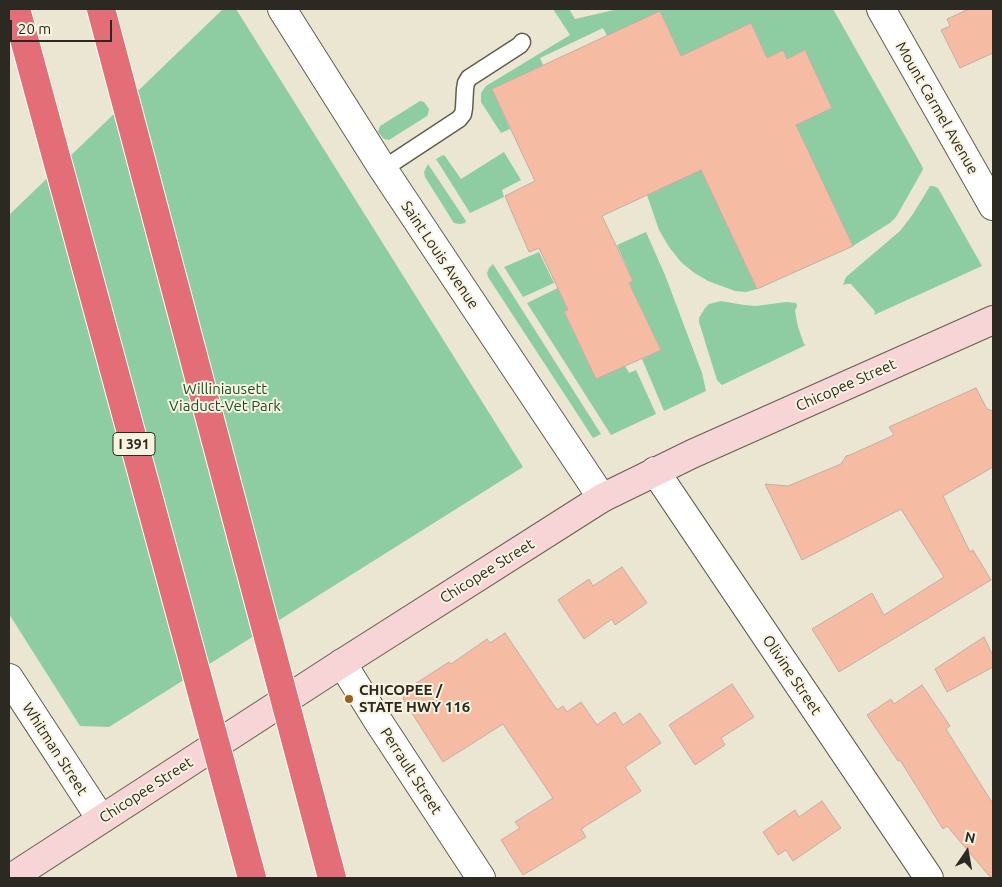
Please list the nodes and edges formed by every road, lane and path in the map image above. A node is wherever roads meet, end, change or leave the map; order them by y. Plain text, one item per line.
1 (16, 9) edge
2 (101, 9) edge
3 (282, 9) edge
4 (881, 9) edge
5 (522, 42) dead end
6 (383, 169) junction
7 (993, 206) edge
8 (993, 320) edge
9 (655, 471) junction
10 (602, 498) junction
11 (342, 663) junction
12 (9, 678) edge
13 (101, 819) junction
14 (23, 875) edge
15 (252, 878) edge
16 (332, 878) edge
17 (481, 878) edge
18 (929, 878) edge

1 - 15 highway, I 391, bridge
2 - 16 highway, bridge
3 - 6 street, Saint Louis Avenue
4 - 7 street, Mount Carmel Avenue
5 - 6 lane
6 - 10 street, Saint Louis Avenue
8 - 9 main road, Chicopee Street
9 - 10 main road, Chicopee Street
9 - 18 street, Olivine Street
10 - 11 main road, Chicopee Street
11 - 13 main road, Chicopee Street
11 - 17 street, Perrault Street
12 - 13 street, Whitman Street
13 - 14 main road, Chicopee Street

